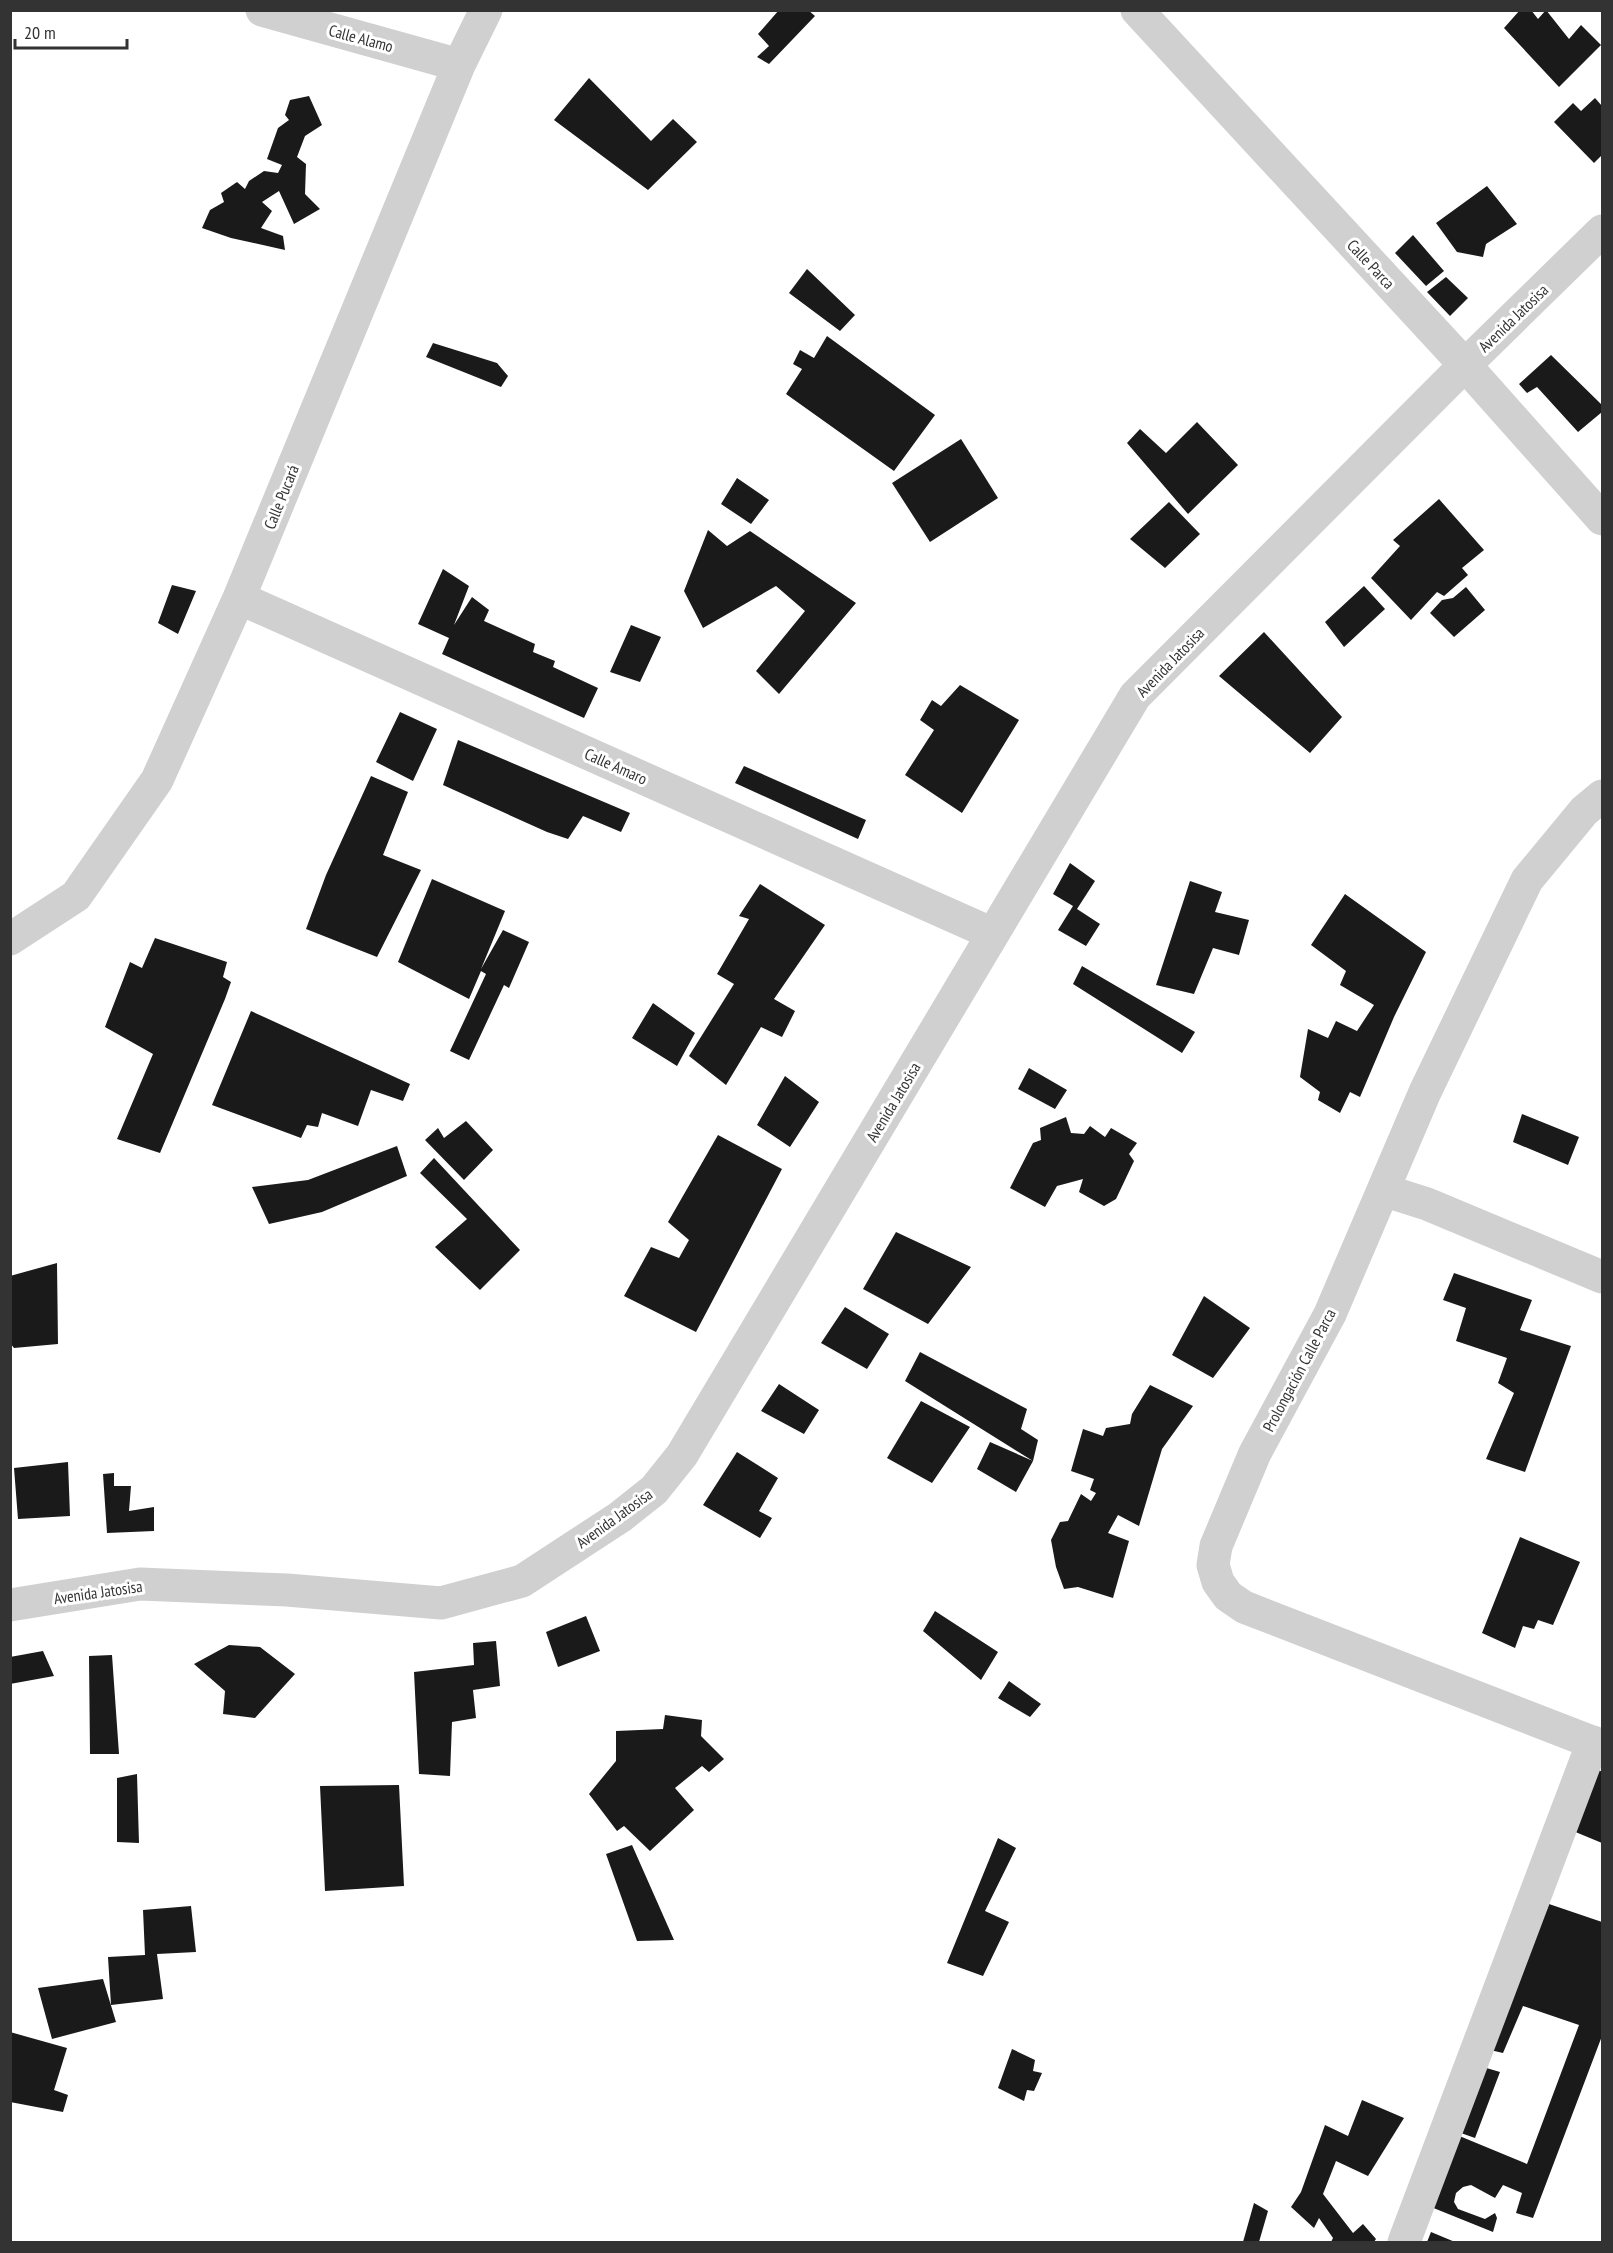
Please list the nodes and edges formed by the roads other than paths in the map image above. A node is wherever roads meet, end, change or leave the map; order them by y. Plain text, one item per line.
1 (262, 10) edge
2 (486, 10) edge
3 (1137, 10) edge
4 (459, 65) junction
5 (1602, 231) edge
6 (1465, 365) junction
7 (1602, 519) edge
8 (239, 598) junction
9 (1602, 796) edge
10 (993, 934) junction
11 (10, 939) edge
12 (1383, 1190) junction
13 (1602, 1277) edge
14 (10, 1605) edge
15 (1598, 1744) edge
16 (1404, 2242) edge

1 - 4 street, Calle Alamo
2 - 4 street, Calle Pucará
3 - 6 street, Calle Parca
4 - 8 street, Calle Pucará
5 - 6 street, Avenida Jatosisa
6 - 7 street, Calle Parca
6 - 10 street, Avenida Jatosisa
8 - 10 street, Calle Amaro
8 - 11 street, Calle Pucará
9 - 12 street, Prolongación Calle Parca
10 - 14 street, Avenida Jatosisa
12 - 13 street
12 - 15 street, Prolongación Calle Parca
15 - 16 street

